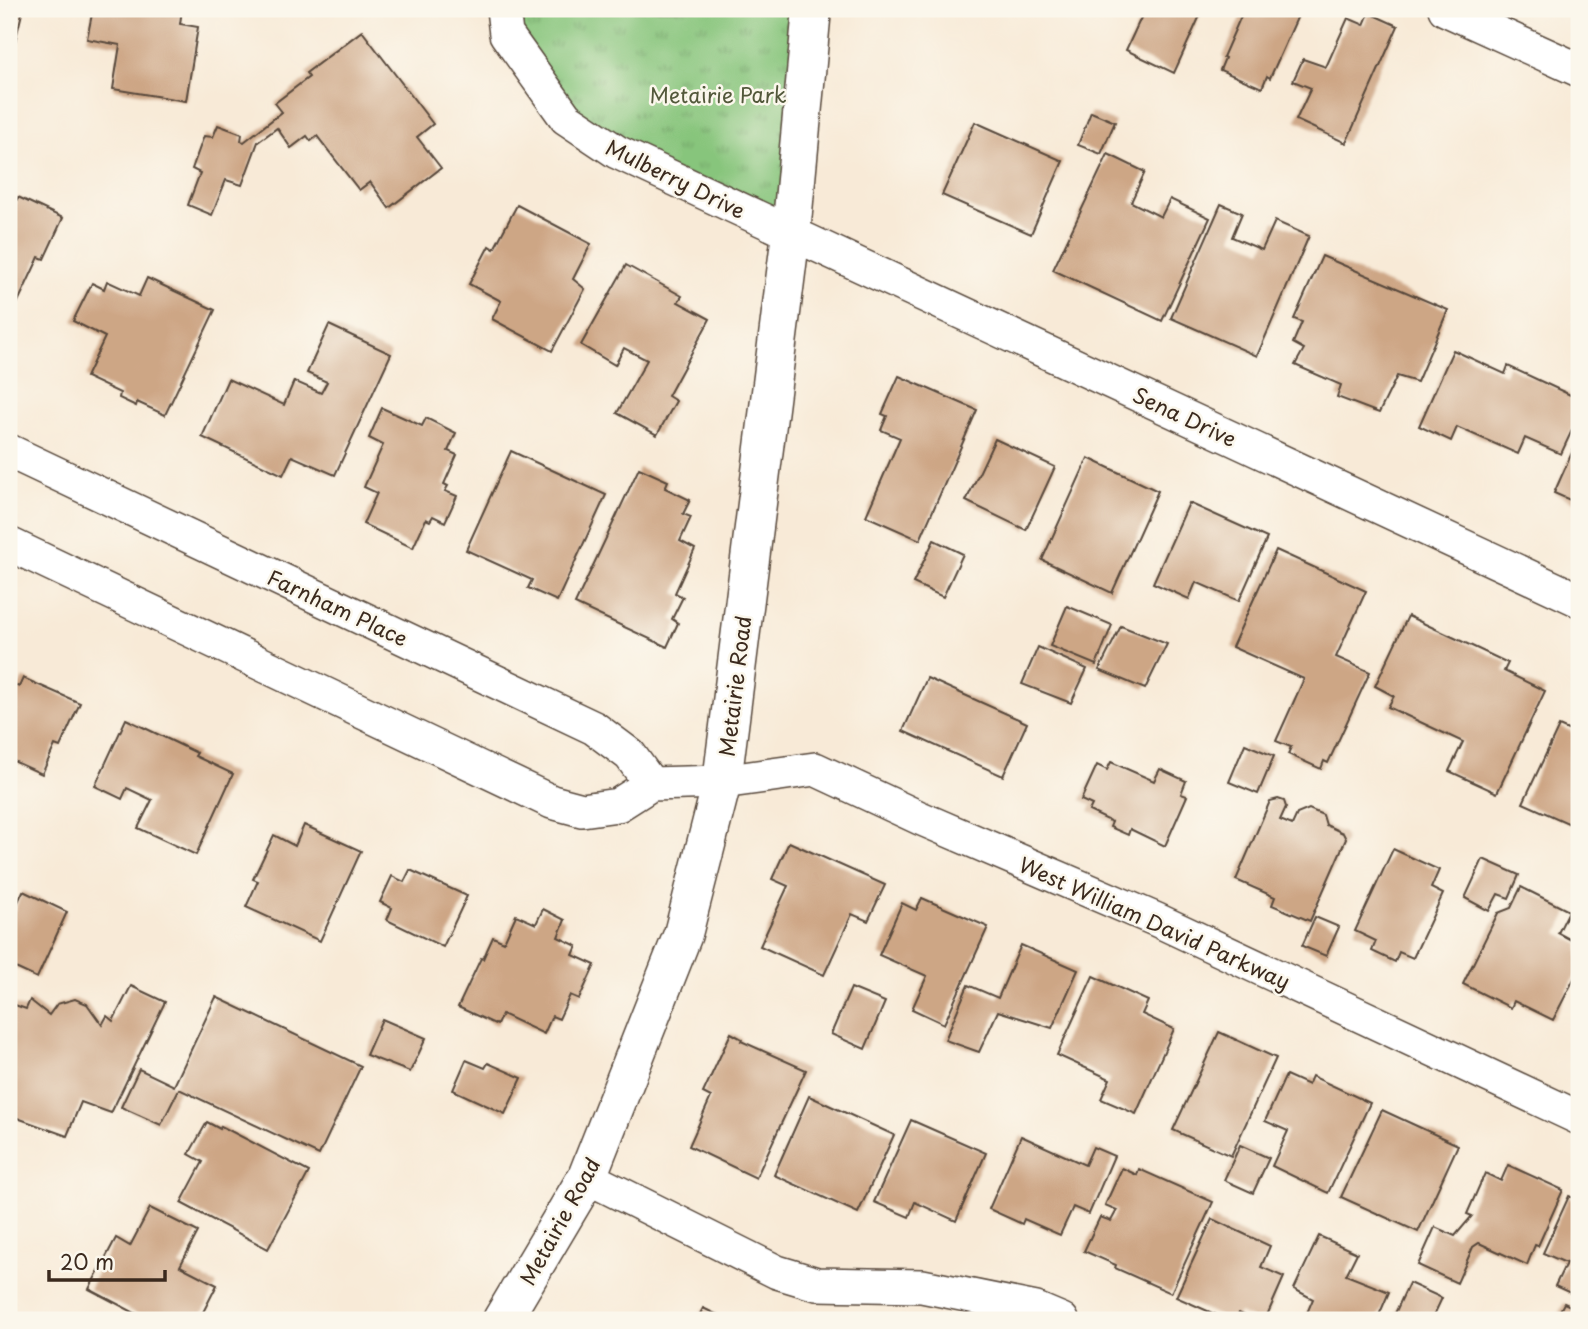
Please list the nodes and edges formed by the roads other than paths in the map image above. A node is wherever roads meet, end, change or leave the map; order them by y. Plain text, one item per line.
1 (503, 9) edge
2 (812, 9) edge
3 (1445, 9) edge
4 (1579, 70) edge
5 (791, 233) junction
6 (9, 451) edge
7 (9, 544) edge
8 (1579, 600) edge
9 (722, 782) junction
10 (651, 783) junction
11 (1579, 1118) edge
12 (587, 1177) junction
13 (502, 1320) edge
14 (1062, 1320) edge

1 - 5 street, Mulberry Drive
2 - 5 main road, Metairie Road
3 - 4 street
5 - 8 street, Sena Drive
5 - 9 main road, Metairie Road
6 - 10 street, Farnham Place
7 - 10 street
9 - 10 street
9 - 11 street, West William David Parkway
9 - 12 main road, Metairie Road
12 - 13 main road, Metairie Road
12 - 14 street

